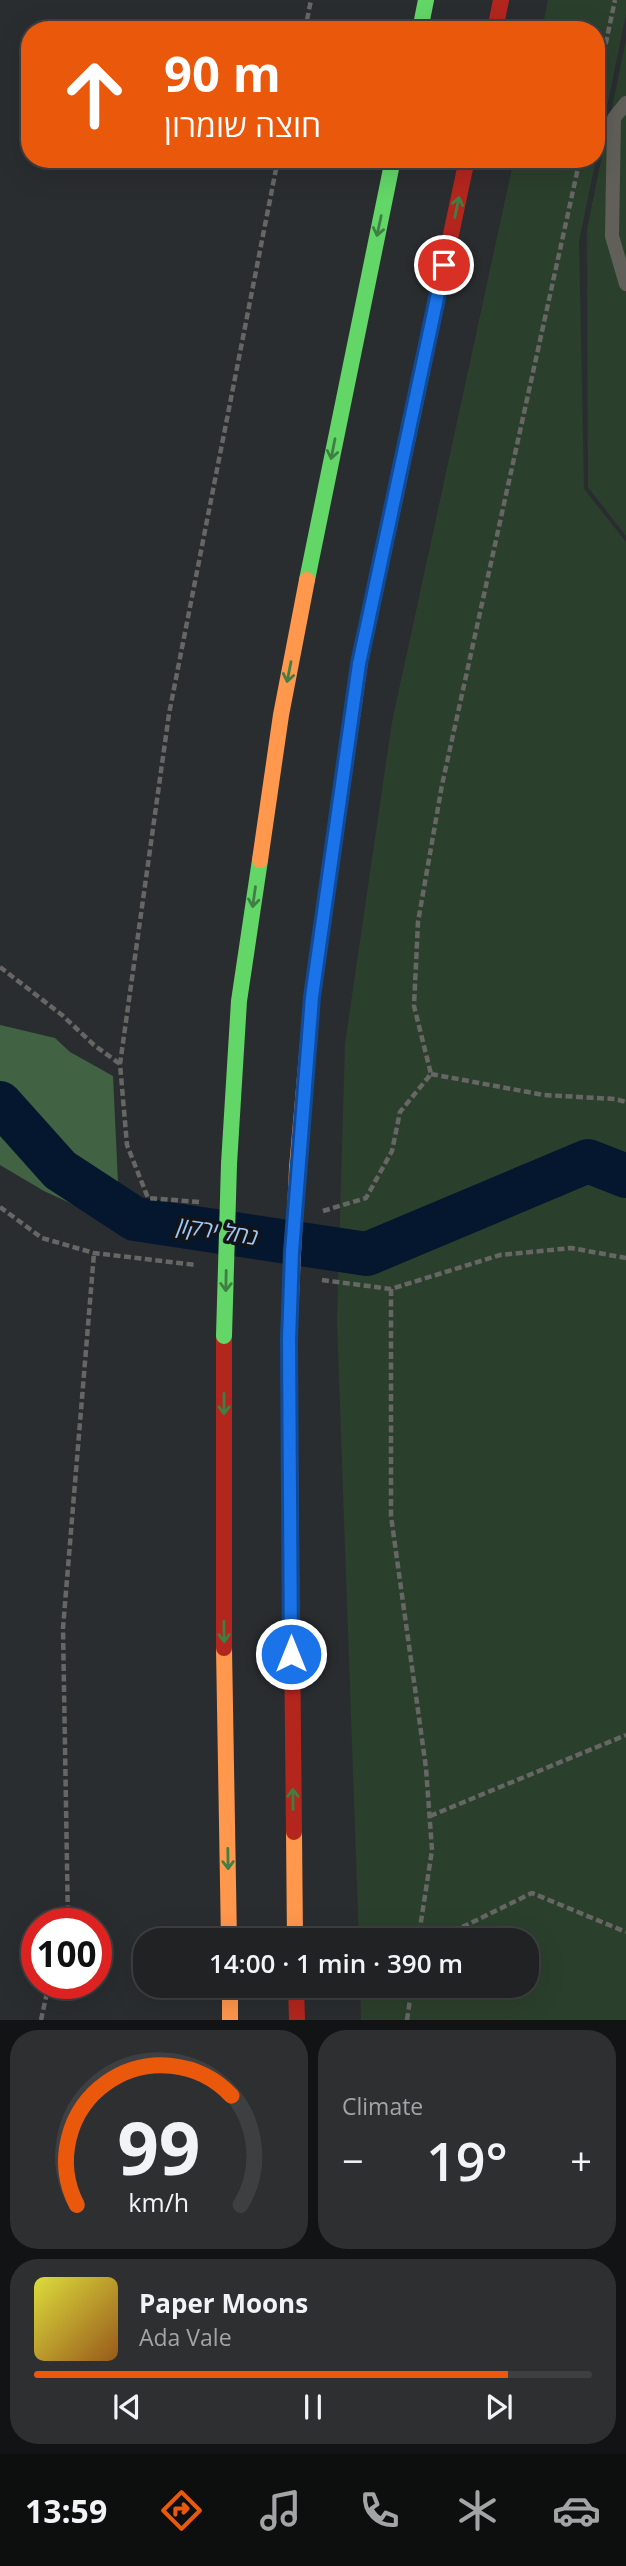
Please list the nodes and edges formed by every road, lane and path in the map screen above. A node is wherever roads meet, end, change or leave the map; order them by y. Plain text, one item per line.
1 (311, 0) edge
2 (426, 0) edge
3 (502, 0) edge
4 (615, 0) edge
5 (307, 21) edge
6 (422, 21) edge
7 (497, 21) edge
8 (605, 47) edge
9 (626, 103) edge
10 (276, 168) edge
11 (391, 168) edge
12 (465, 168) edge
13 (578, 168) edge
14 (626, 284) edge
15 (0, 967) edge
16 (120, 1064) junction
17 (431, 1074) junction
18 (626, 1102) edge
19 (148, 1198) dead end
20 (366, 1198) dead end
21 (0, 1207) edge
22 (626, 1258) edge
23 (626, 1735) edge
24 (430, 1816) junction
25 (68, 1908) edge
26 (229, 1928) edge
27 (295, 1928) edge
28 (420, 1928) edge
29 (461, 1928) edge
30 (626, 1932) edge
31 (230, 1998) edge
32 (296, 1998) edge
33 (410, 1998) edge
34 (46, 1999) edge
35 (41, 2020) edge
36 (230, 2020) edge
37 (297, 2020) edge
38 (407, 2020) edge

1 - 5 path
2 - 6 highway
3 - 7 highway
4 - 8 path
9 - 14 lane
10 - 16 path
11 -> 26 highway, bridge
27 -> 12 highway, bridge
13 - 17 path
15 - 16 path
16 - 19 path
17 - 18 path
17 - 20 path
21 - 25 path
22 - 24 path
23 - 24 path
24 - 28 path
29 - 30 path
31 - 36 highway
32 - 37 highway
33 - 38 path
34 - 35 path

